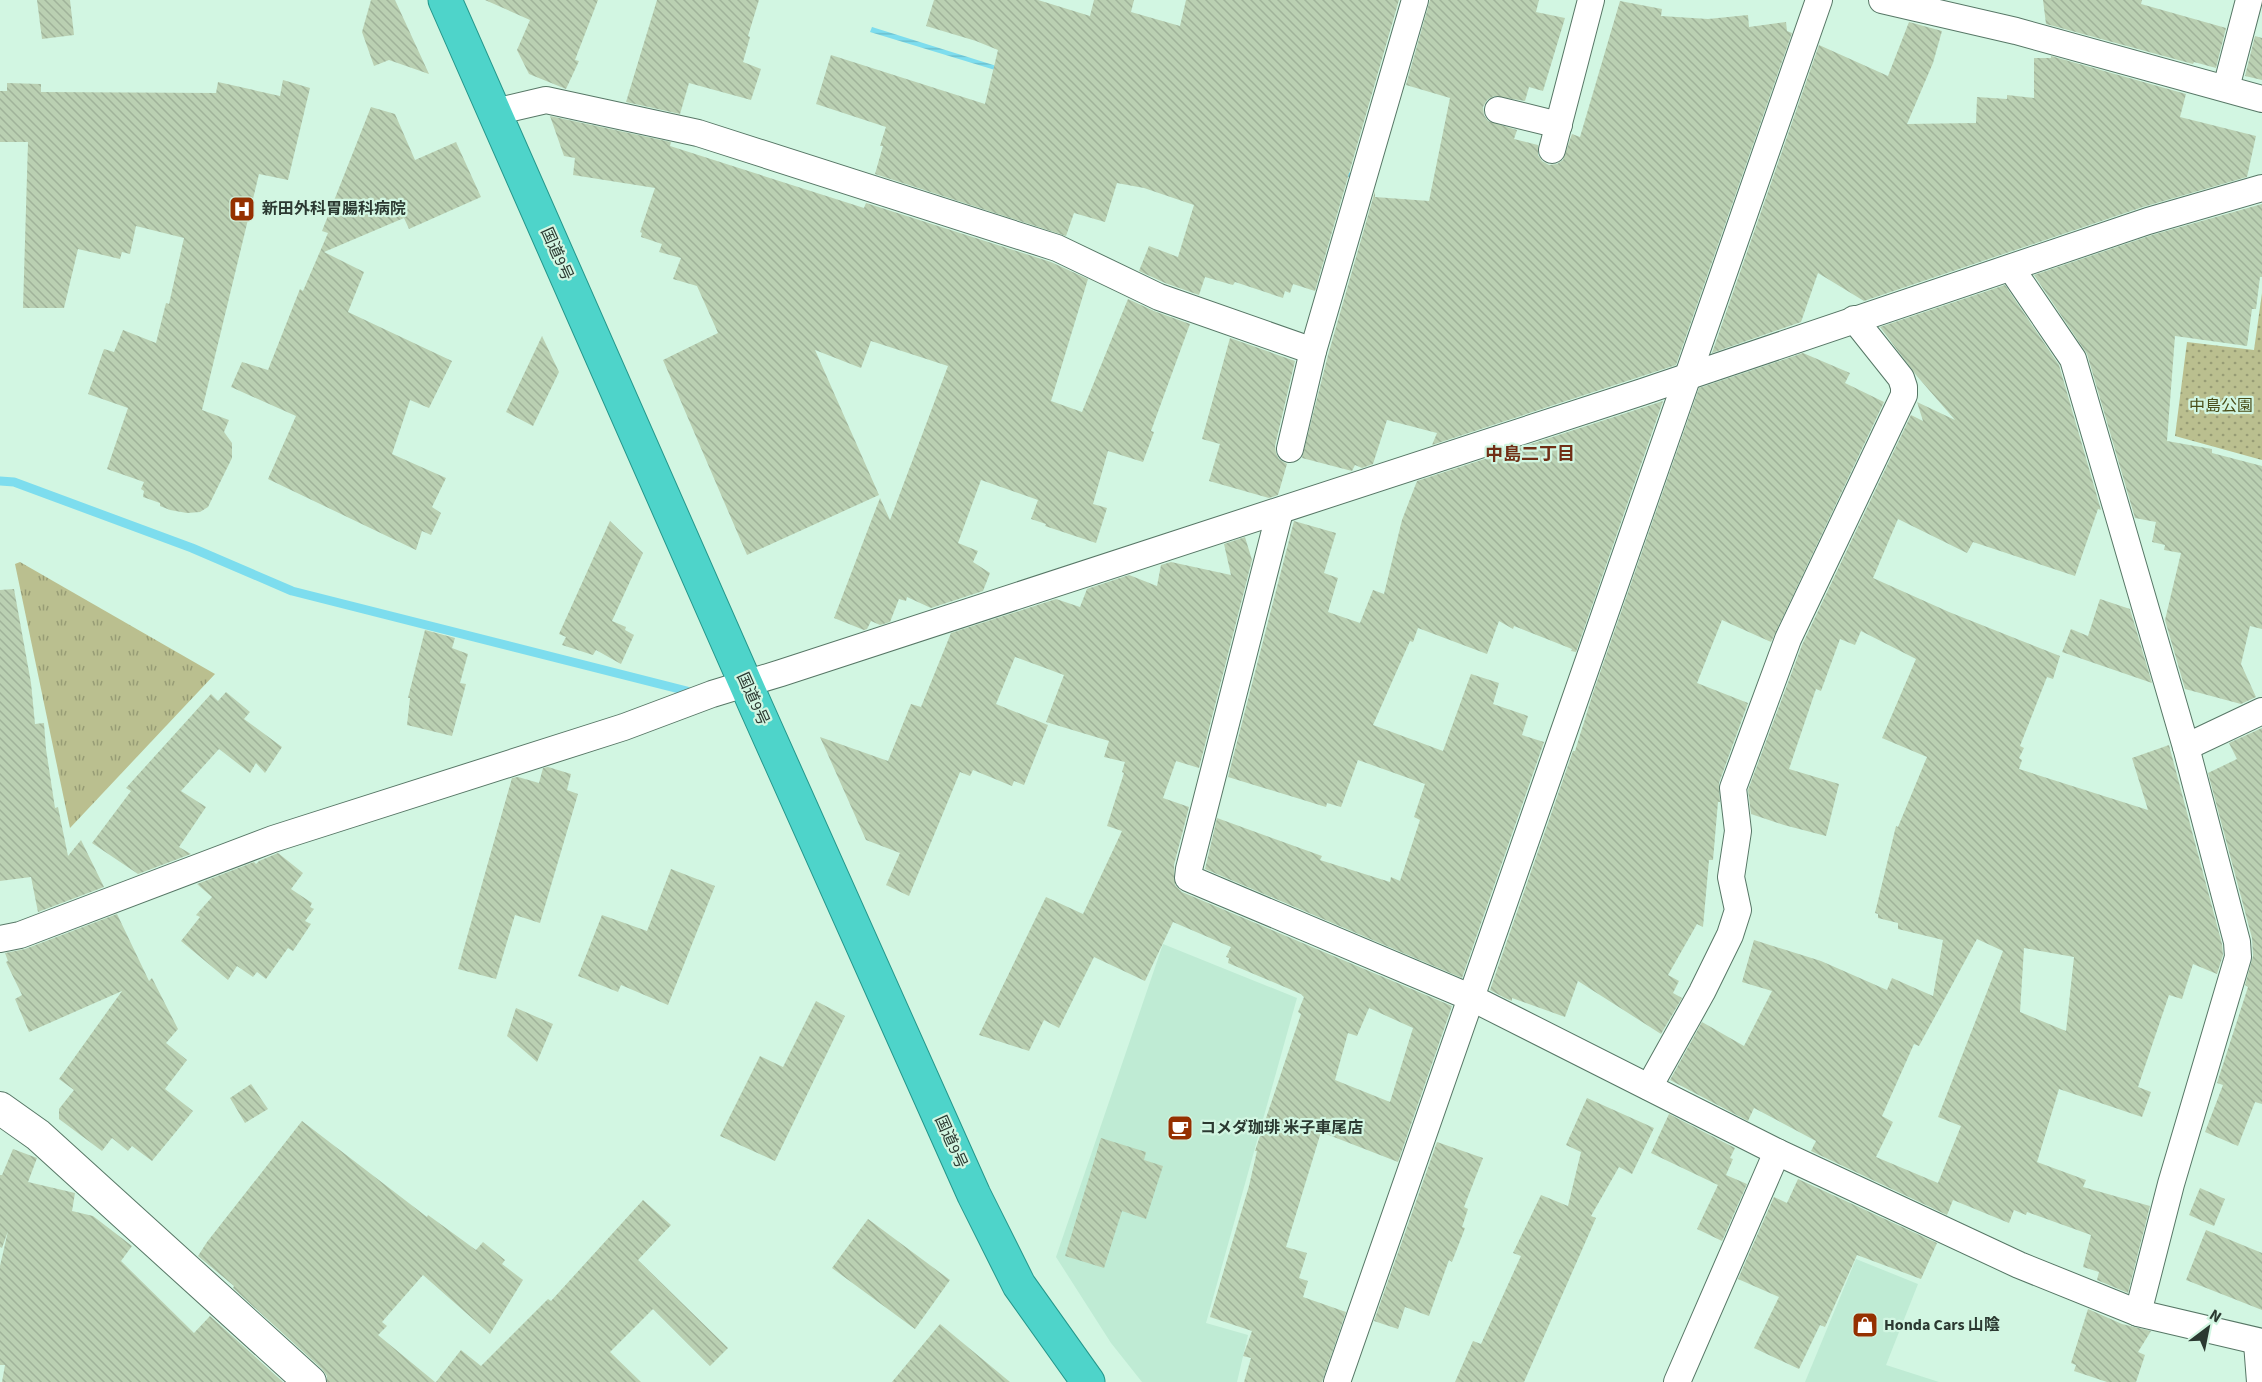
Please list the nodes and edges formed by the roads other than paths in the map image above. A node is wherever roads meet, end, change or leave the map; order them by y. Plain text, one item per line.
1 (446, 0) edge
2 (1415, 0) edge
3 (1591, 0) edge
4 (1819, 0) edge
5 (1882, 0) edge
6 (2249, 0) edge
7 (2226, 88) junction
8 (2262, 99) edge
9 (1498, 110) dead end
10 (495, 112) junction
11 (1559, 125) junction
12 (1552, 150) dead end
13 (2262, 188) edge
14 (2011, 268) junction
15 (1854, 319) junction
16 (1313, 351) junction
17 (1687, 376) junction
18 (1290, 449) dead end
19 (1280, 511) junction
20 (745, 683) junction
21 (2262, 711) edge
22 (2186, 747) junction
23 (0, 939) edge
24 (1472, 998) junction
25 (1649, 1087) junction
26 (0, 1108) edge
27 (1777, 1152) junction
28 (2138, 1313) junction
29 (2260, 1342) edge
30 (310, 1382) edge
31 (1088, 1382) edge
32 (1337, 1382) edge
33 (1677, 1382) edge
34 (2260, 1382) edge

1 - 10 highway, 国道9号
2 - 16 street
3 - 11 street
4 - 17 street
5 - 7 street
6 - 7 street
7 - 8 street
9 - 11 street
10 - 16 street
10 - 20 highway, 国道9号
11 - 12 street
13 - 14 street
14 - 15 street
14 - 22 street
15 - 17 street
15 - 25 street
16 - 18 street
17 - 19 street
17 - 24 street
19 - 20 street
19 - 24 street
20 - 23 street
20 - 31 highway, 国道9号
21 - 22 street
22 - 28 street
24 - 25 street
24 - 32 street
25 - 27 street
26 - 30 street
27 - 28 street
27 - 33 street
28 - 29 street
29 - 34 street

